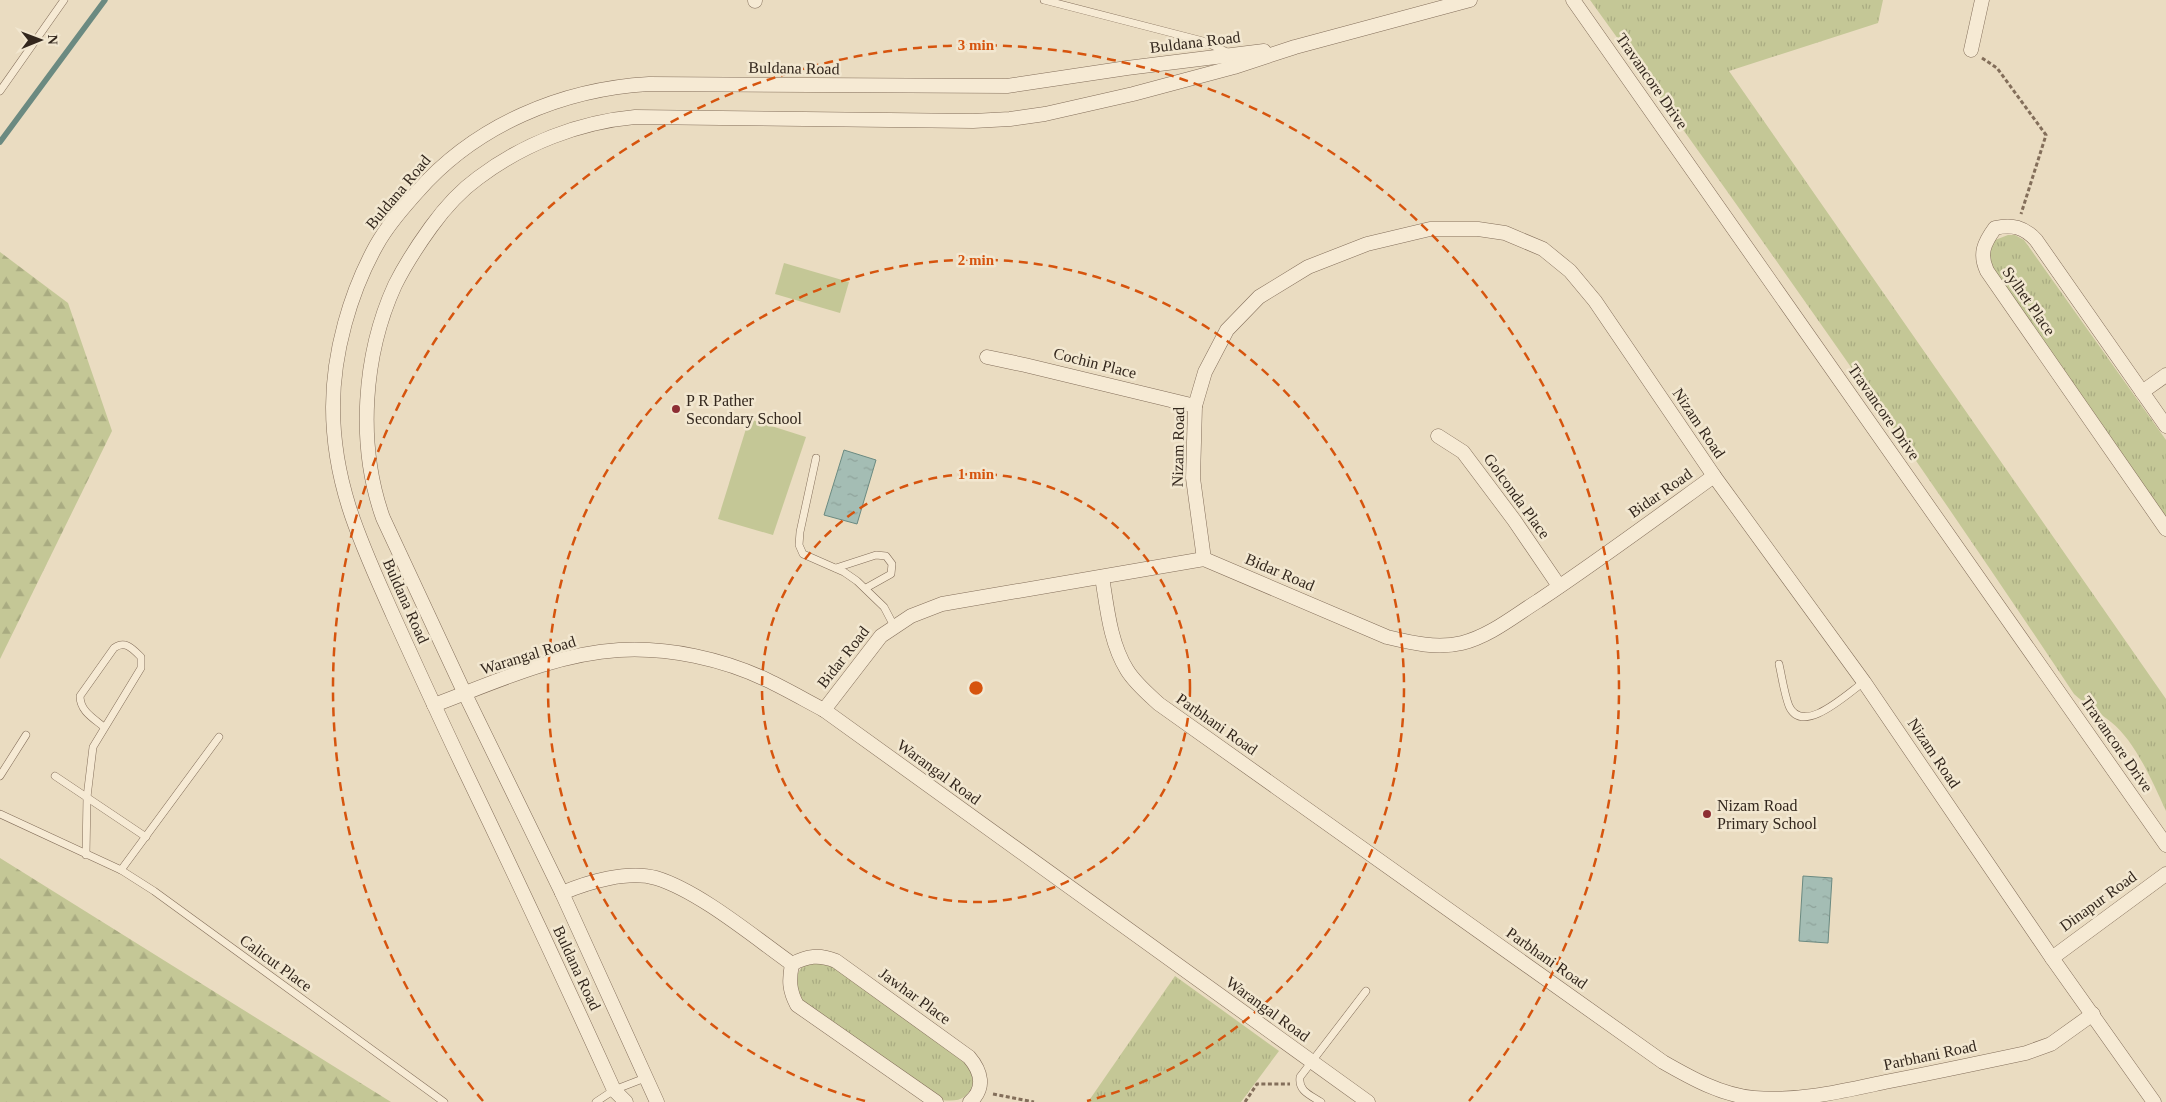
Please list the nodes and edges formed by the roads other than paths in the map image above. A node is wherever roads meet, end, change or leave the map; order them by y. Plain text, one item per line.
1 (64, 0) edge
2 (1044, 0) edge
3 (1470, 0) edge
4 (1574, 0) edge
5 (1982, 0) edge
6 (1295, 47) junction
7 (1971, 50) road end
8 (1233, 55) junction
9 (0, 91) edge
10 (986, 357) dead end
11 (2166, 374) edge
12 (2142, 392) junction
13 (1195, 406) junction
14 (2166, 426) edge
15 (1438, 436) dead end
16 (816, 458) dead end
17 (1714, 476) junction
18 (2166, 529) edge
19 (1204, 559) junction
20 (836, 568) junction
21 (1102, 577) junction
22 (1559, 586) junction
23 (866, 588) junction
24 (894, 626) junction
25 (1779, 664) dead end
26 (1864, 682) junction
27 (465, 694) junction
28 (434, 705) junction
29 (824, 710) junction
30 (104, 727) junction
31 (26, 735) dead end
32 (218, 737) dead end
33 (0, 776) edge
34 (55, 776) dead end
35 (87, 797) junction
36 (0, 814) edge
37 (146, 837) junction
38 (2166, 845) edge
39 (86, 855) junction
40 (120, 870) junction
41 (2166, 874) edge
42 (562, 892) junction
43 (2052, 958) junction
44 (792, 964) junction
45 (1366, 992) dead end
46 (2093, 1014) junction
47 (1311, 1061) junction
48 (645, 1078) junction
49 (614, 1090) junction
50 (975, 1096) edge
51 (444, 1102) edge
52 (596, 1102) edge
53 (626, 1102) edge
54 (657, 1102) edge
55 (936, 1102) edge
56 (1321, 1102) edge
57 (1368, 1102) edge
58 (2154, 1102) edge

1 - 9 lane
2 - 8 lane
3 - 6 street, Buldana Road
4 - 38 street, Travancore Drive
5 - 7 street
6 - 8 street, Buldana Road
6 - 27 street, Buldana Road
8 - 28 street, Buldana Road
10 - 13 street, Cochin Place
11 - 12 street
12 - 14 street
12 - 18 street, Sylhet Place
13 - 17 street, Nizam Road
13 - 19 street, Nizam Road
15 - 22 street, Golconda Place
16 - 20 lane
17 - 22 street, Bidar Road
17 - 26 street, Nizam Road
19 - 21 street, Bidar Road
19 - 22 street, Bidar Road
20 - 23 lane
20 - 23 lane
21 - 24 street, Bidar Road
21 - 46 street, Parbhani Road
23 - 24 lane
24 - 29 street, Bidar Road
25 - 26 lane
26 - 43 street, Nizam Road
27 - 28 street, Warangal Road
27 - 29 street, Warangal Road
27 - 42 street, Buldana Road
28 - 49 street, Buldana Road
29 - 47 street, Warangal Road
30 - 30 lane
30 - 35 lane
31 - 33 lane
32 - 37 lane
34 - 35 lane
35 - 37 lane
35 - 39 lane
36 - 39 lane, Calicut Place
37 - 40 lane
39 - 40 lane, Calicut Place
40 - 51 lane, Calicut Place
41 - 43 street, Dinapur Road
42 - 44 street
42 - 48 street, Buldana Road
43 - 46 street, Nizam Road
44 - 50 street, Jawhar Place
44 - 55 street
45 - 47 lane
46 - 58 street, Nizam Road
47 - 56 lane
47 - 57 street, Warangal Road
48 - 49 lane
48 - 54 street, Buldana Road
49 - 52 lane
49 - 53 street, Buldana Road

